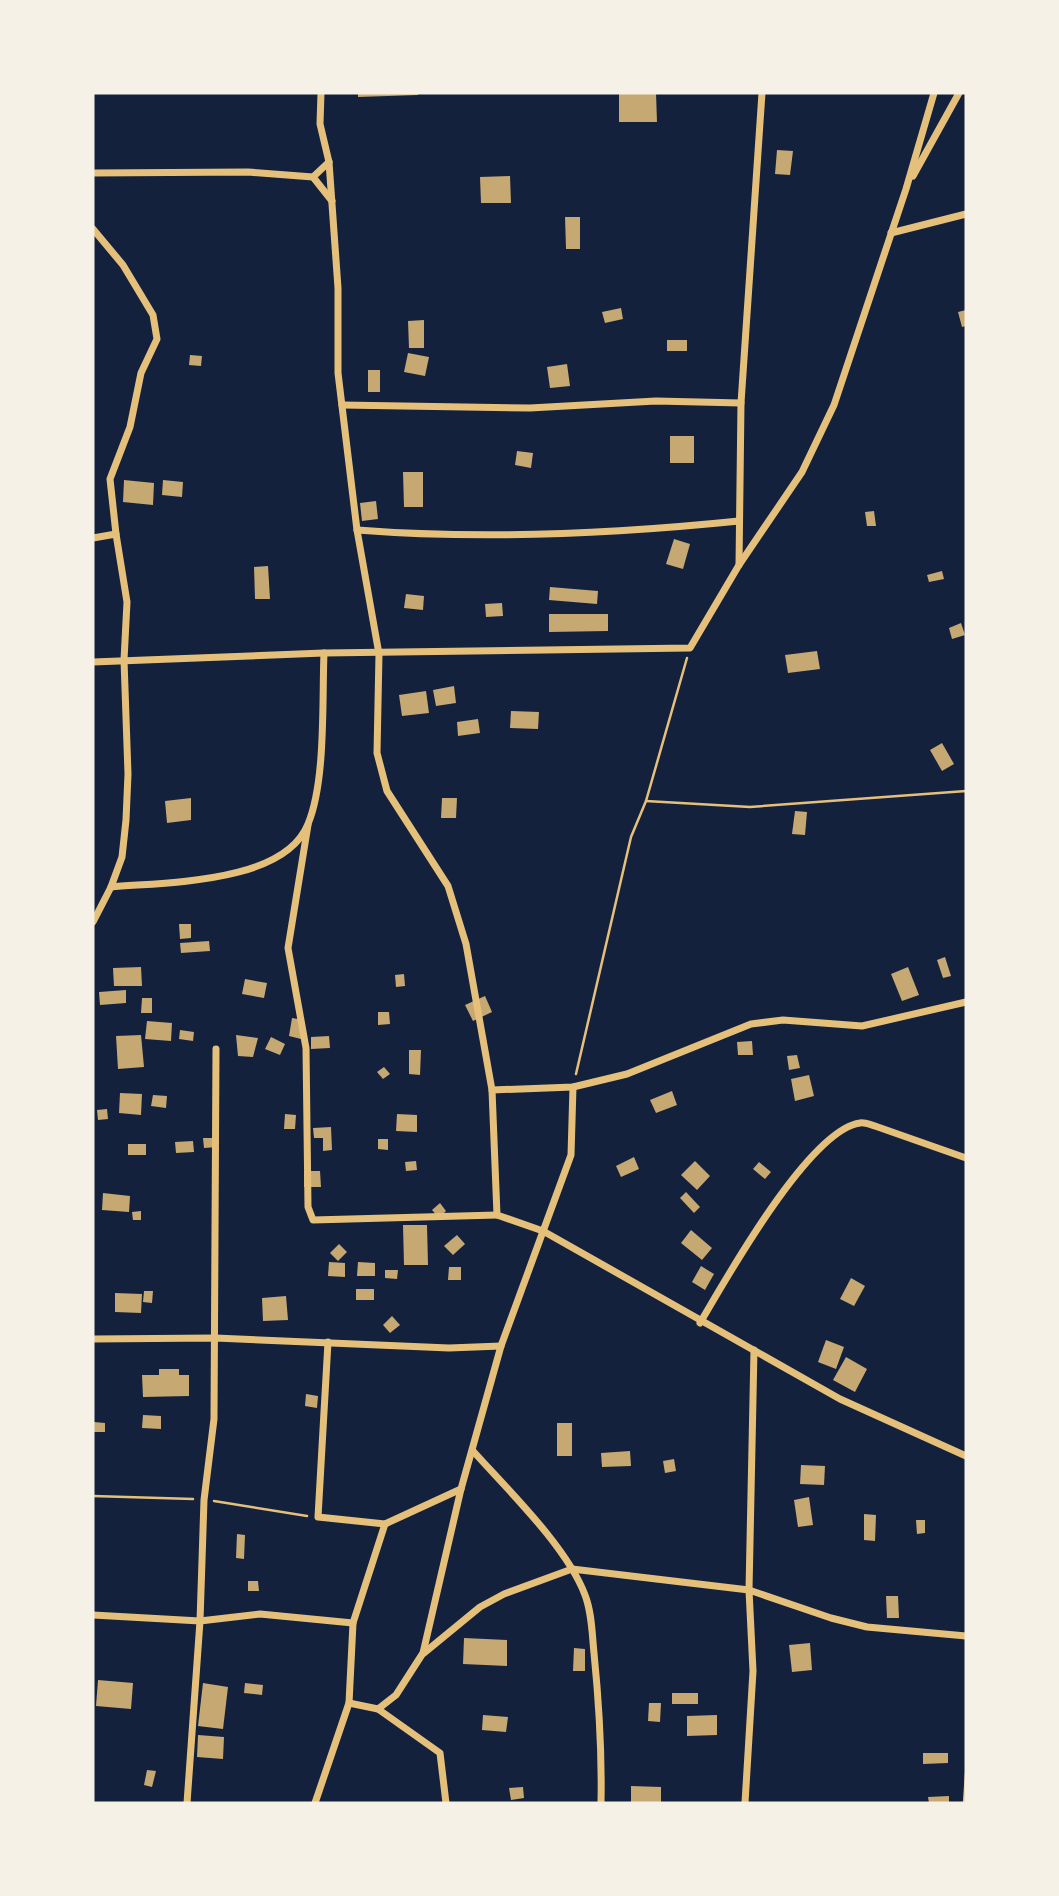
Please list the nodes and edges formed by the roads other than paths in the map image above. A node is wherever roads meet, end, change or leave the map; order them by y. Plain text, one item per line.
1 (321, 93) edge
2 (762, 93) edge
3 (934, 93) edge
4 (959, 93) edge
5 (329, 162) junction
6 (93, 173) edge
7 (313, 177) junction
8 (906, 189) junction
9 (333, 202) junction
10 (966, 214) edge
11 (93, 229) edge
12 (891, 233) junction
13 (741, 403) junction
14 (342, 405) junction
15 (739, 522) junction
16 (357, 530) junction
17 (116, 534) junction
18 (93, 538) edge
19 (739, 565) junction
20 (324, 653) junction
21 (379, 654) junction
22 (124, 660) junction
23 (93, 662) edge
24 (308, 825) junction
25 (111, 887) junction
26 (93, 922) edge
27 (966, 1002) edge
28 (216, 1049) dead end
29 (573, 1087) junction
30 (492, 1090) junction
31 (966, 1158) edge
32 (497, 1215) junction
33 (543, 1231) junction
34 (700, 1323) junction
35 (215, 1338) junction
36 (93, 1339) edge
37 (328, 1342) junction
38 (501, 1346) junction
39 (754, 1350) junction
40 (473, 1451) junction
41 (966, 1456) edge
42 (461, 1489) junction
43 (385, 1524) junction
44 (572, 1569) junction
45 (749, 1590) junction
46 (93, 1615) edge
47 (200, 1621) junction
48 (352, 1623) junction
49 (966, 1636) edge
50 (424, 1653) junction
51 (349, 1703) junction
52 (378, 1709) junction
53 (187, 1803) edge
54 (315, 1803) edge
55 (446, 1803) edge
56 (601, 1803) edge
57 (746, 1803) edge

1 - 5 street
2 - 13 street
3 - 8 street
4 - 8 street
5 - 7 street
5 - 9 street
6 - 7 street
7 - 9 street
8 - 12 street
9 - 14 street
10 - 12 street
11 - 17 street
12 - 19 street
13 - 14 street
13 - 15 street
14 - 16 street
15 - 16 street
15 - 19 street
16 - 21 street
17 - 18 street
17 - 22 street
19 - 21 street
20 - 21 street
20 - 22 street
20 - 24 street
21 - 30 street
22 - 23 street
22 - 25 street
24 - 25 street
24 - 32 street
25 - 26 street
27 - 29 street
28 - 35 street
29 - 30 street
29 - 33 street
30 - 32 street
31 - 34 street
32 - 33 street
33 - 34 street
33 - 38 street
34 - 39 street
35 - 36 street
35 - 37 street
35 - 47 street
37 - 38 street
37 - 43 street
38 - 40 street
39 - 41 street
39 - 45 street
40 - 42 street
40 - 44 street
42 - 43 street
42 - 50 street
43 - 48 street
44 - 45 street
44 - 50 street
44 - 56 street
45 - 49 street
45 - 57 street
46 - 47 street
47 - 48 street
47 - 53 street
48 - 51 street
50 - 52 street
51 - 52 street
51 - 54 street
52 - 55 street

